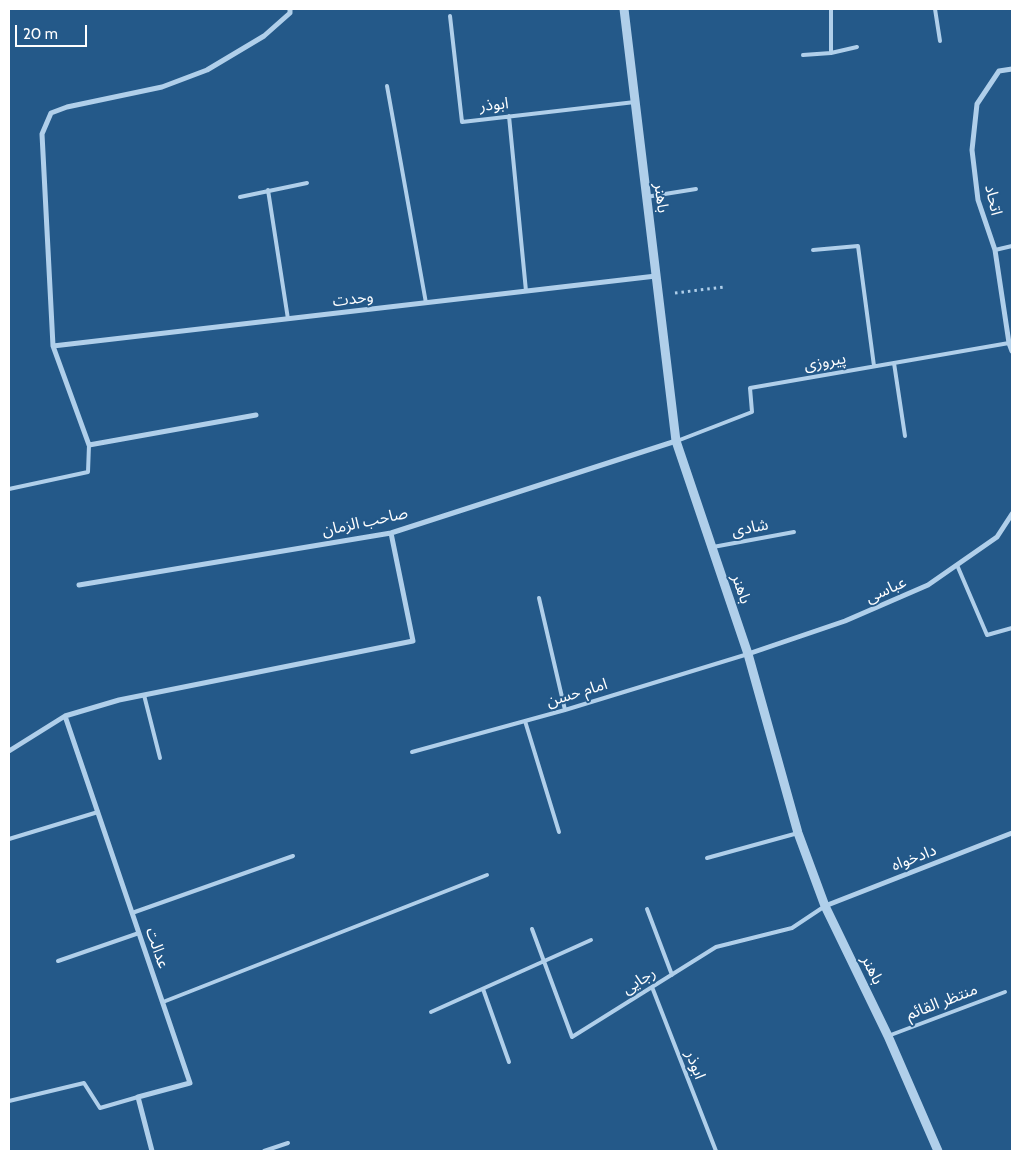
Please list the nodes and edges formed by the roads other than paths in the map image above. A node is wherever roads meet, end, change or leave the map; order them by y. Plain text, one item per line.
1 (290, 9) edge
2 (624, 9) edge
3 (831, 9) edge
4 (935, 9) edge
5 (450, 16) dead end
6 (940, 41) dead end
7 (857, 47) dead end
8 (830, 52) junction
9 (802, 55) dead end
10 (1012, 68) edge
11 (387, 86) dead end
12 (635, 102) junction
13 (509, 116) junction
14 (307, 182) dead end
15 (268, 190) junction
16 (696, 190) dead end
17 (240, 197) dead end
18 (646, 197) junction
19 (1012, 246) edge
20 (813, 250) dead end
21 (995, 250) junction
22 (656, 276) junction
23 (526, 291) junction
24 (426, 303) junction
25 (288, 319) junction
26 (1009, 343) junction
27 (53, 346) junction
28 (1012, 351) edge
29 (894, 363) junction
30 (874, 366) junction
31 (256, 415) dead end
32 (904, 436) dead end
33 (676, 441) junction
34 (89, 445) junction
35 (9, 488) edge
36 (1012, 514) edge
37 (794, 532) dead end
38 (391, 533) junction
39 (711, 548) junction
40 (957, 564) junction
41 (79, 585) dead end
42 (539, 598) dead end
43 (1012, 628) edge
44 (748, 654) junction
45 (144, 695) junction
46 (565, 710) junction
47 (65, 716) junction
48 (525, 721) junction
49 (9, 751) edge
50 (412, 752) dead end
51 (160, 758) dead end
52 (98, 812) junction
53 (559, 832) dead end
54 (798, 833) junction
55 (1012, 833) edge
56 (9, 839) edge
57 (293, 856) dead end
58 (707, 858) dead end
59 (488, 875) dead end
60 (825, 906) junction
61 (647, 909) dead end
62 (132, 913) junction
63 (532, 929) dead end
64 (139, 932) junction
65 (591, 940) dead end
66 (58, 961) dead end
67 (544, 962) junction
68 (672, 974) junction
69 (652, 987) junction
70 (483, 989) junction
71 (1005, 992) dead end
72 (163, 1002) junction
73 (431, 1012) dead end
74 (888, 1036) junction
75 (509, 1062) dead end
76 (138, 1097) junction
77 (9, 1101) edge
78 (288, 1142) dead end
79 (152, 1151) edge
80 (264, 1151) edge
81 (716, 1151) edge
82 (938, 1151) edge

1 - 27 street
2 - 12 street, باهنر
3 - 8 lane
4 - 6 lane
5 - 13 lane, ابوذر
7 - 8 lane
8 - 9 lane
10 - 21 street, اتحاد
11 - 24 lane
12 - 13 lane, ابوذر
12 - 18 street, باهنر
13 - 23 lane
14 - 15 lane
15 - 17 lane
15 - 25 lane
16 - 18 lane
18 - 22 street, باهنر
19 - 21 lane
20 - 30 lane
21 - 26 street, اتحاد
22 - 23 street, وحدت
22 - 33 street, باهنر
23 - 24 street, وحدت
24 - 25 street, وحدت
25 - 27 street, وحدت
26 - 28 street, اتحاد
26 - 29 lane, پیروزی
27 - 34 street
29 - 30 lane, پیروزی
29 - 32 lane
30 - 33 lane, پیروزی
31 - 34 street
33 - 38 street, صاحب الزمان
33 - 39 street, باهنر
34 - 35 lane
36 - 40 street, عباسی
37 - 39 lane, شادی
38 - 41 street, صاحب الزمان
38 - 45 street
39 - 44 street, باهنر
40 - 43 lane
40 - 44 street, عباسی
42 - 46 lane
44 - 46 lane, امام حسن
44 - 54 street, باهنر
45 - 47 street
45 - 51 lane
46 - 48 lane, امام حسن
47 - 49 street
47 - 52 street, عدالت
48 - 50 lane, امام حسن
48 - 53 lane
52 - 56 lane
52 - 62 street, عدالت
54 - 58 lane
54 - 60 street, باهنر
55 - 60 street, دادخواه
57 - 62 lane
59 - 72 lane
60 - 68 lane, رجایی
60 - 74 street, باهنر
61 - 68 lane
62 - 64 street, عدالت
63 - 67 lane, رجایی
64 - 66 lane
64 - 72 street, عدالت
65 - 67 lane
67 - 69 lane, رجایی
67 - 70 lane
68 - 69 lane, رجایی
69 - 81 lane, ابوذر
70 - 73 lane
70 - 75 lane
71 - 74 lane, منتظر القائم
72 - 76 street, عدالت
74 - 82 street, باهنر
76 - 77 lane
76 - 79 street
78 - 80 lane

